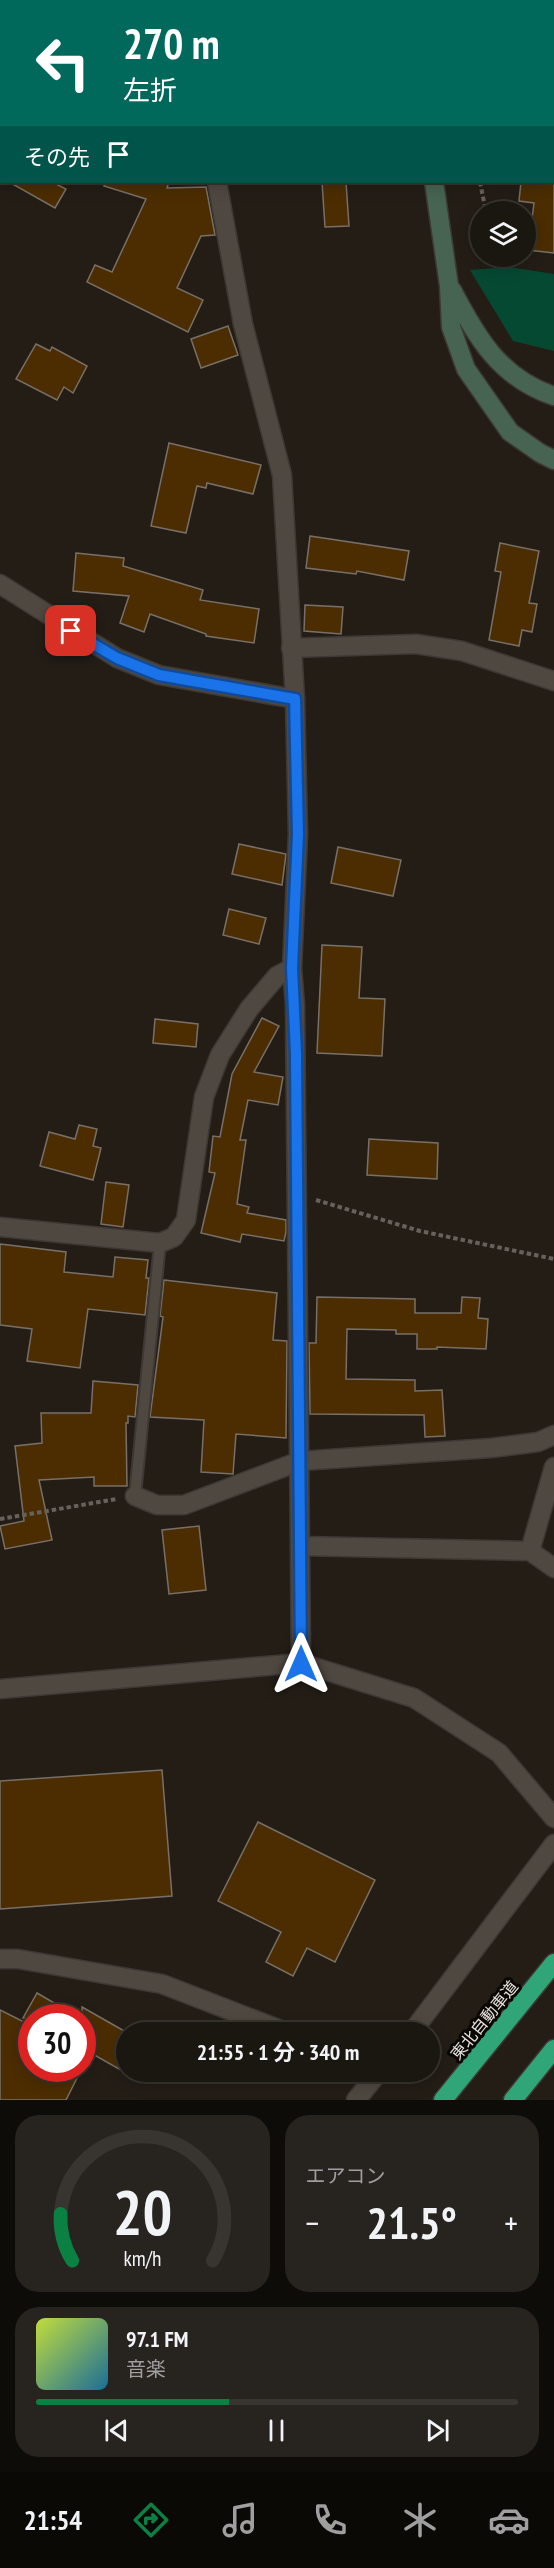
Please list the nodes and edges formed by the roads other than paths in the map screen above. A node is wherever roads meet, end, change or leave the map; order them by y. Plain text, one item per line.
1 (217, 183) edge
2 (434, 183) edge
3 (449, 286) junction
4 (554, 396) edge
5 (554, 460) edge
6 (0, 584) edge
7 (291, 648) junction
8 (554, 681) edge
9 (295, 699) junction
10 (292, 968) junction
11 (0, 1227) edge
12 (160, 1243) junction
13 (554, 1435) edge
14 (300, 1461) junction
15 (554, 1467) edge
16 (135, 1496) joint
17 (300, 1546) junction
18 (530, 1551) junction
19 (554, 1568) edge
20 (301, 1664) junction
21 (0, 1689) edge
22 (554, 1818) edge
23 (554, 1844) edge
24 (0, 1959) edge
25 (554, 1963) edge
26 (260, 2022) edge
27 (420, 2022) edge
28 (554, 2049) edge
29 (366, 2082) edge
30 (356, 2100) edge
31 (443, 2100) edge
32 (513, 2100) edge

1 - 7 street
2 - 3 main road
3 - 4 main road
3 - 5 main road
6 - 9 street
7 - 8 street
7 - 9 street
9 - 10 street
10 - 12 street
10 - 14 street
11 - 12 street
12 - 16 lane
13 - 14 street
14 - 16 street
14 - 17 street
15 - 18 street
17 - 18 street
17 - 20 street
18 - 19 street
20 - 21 street
20 - 22 street
23 - 27 street
24 - 26 street
25 - 31 highway, 東北自動車道
28 - 32 highway
29 - 30 street

